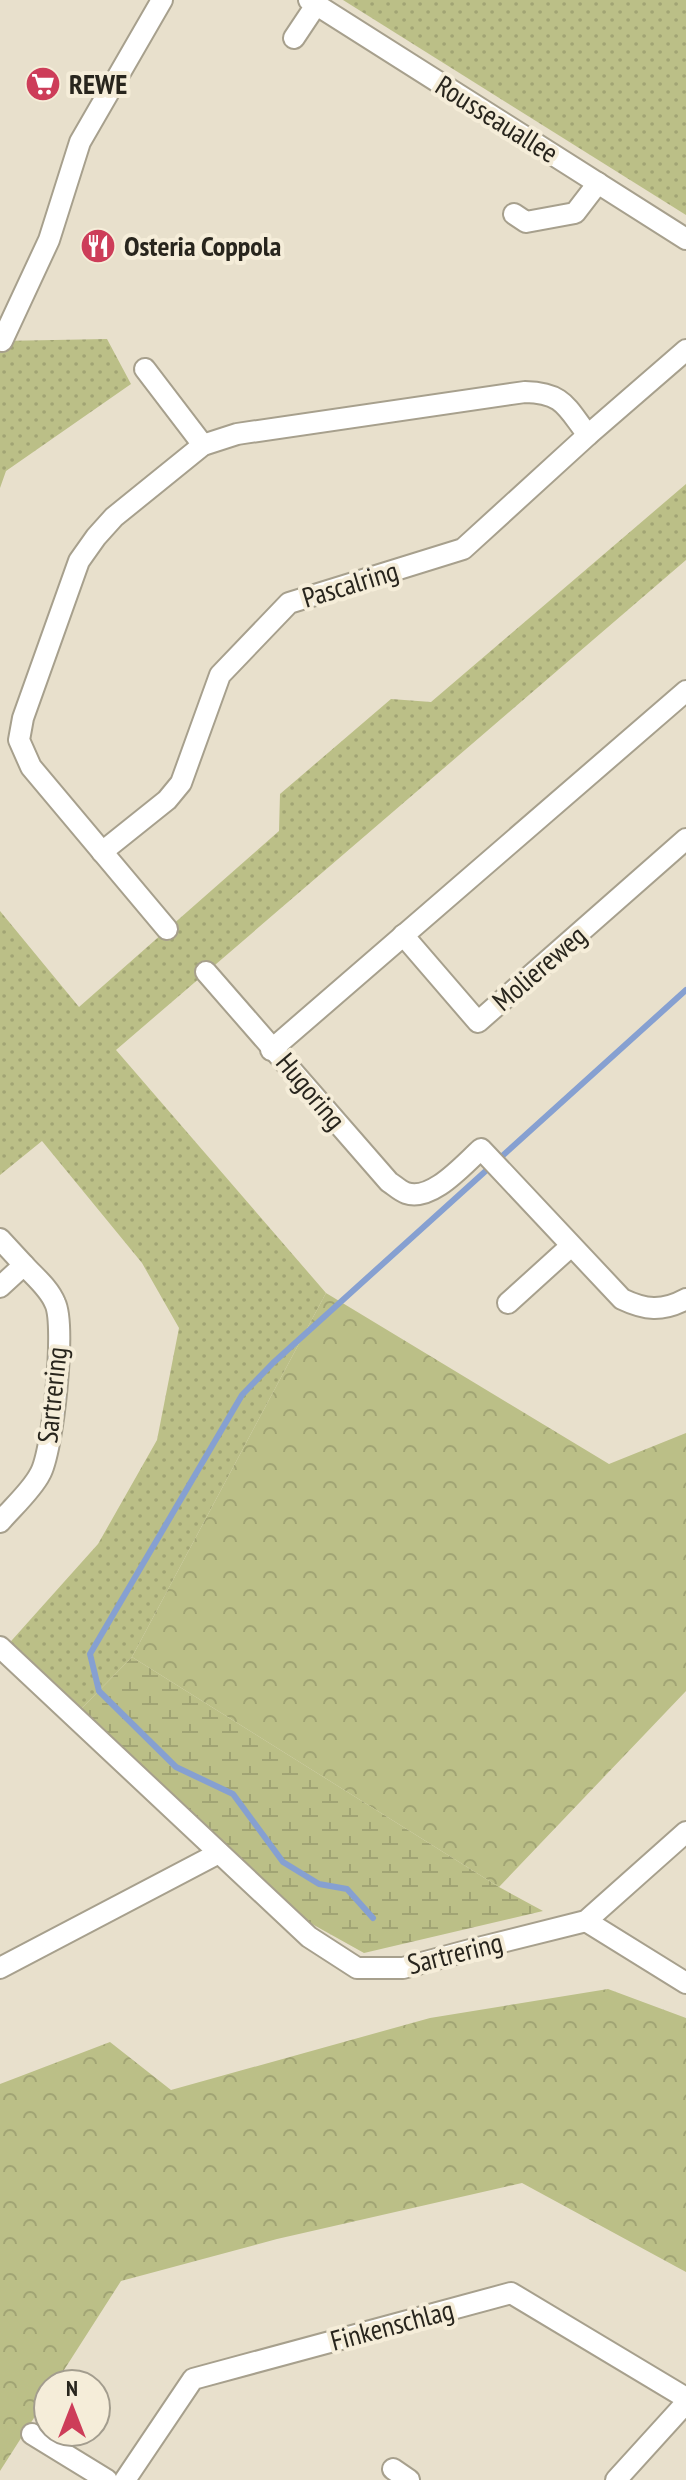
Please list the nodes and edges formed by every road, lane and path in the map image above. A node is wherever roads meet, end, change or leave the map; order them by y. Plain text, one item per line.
1 (162, 0) edge
2 (312, 2) edge
3 (294, 38) dead end
4 (598, 183) junction
5 (514, 214) dead end
6 (686, 239) edge
7 (2, 341) edge
8 (686, 350) edge
9 (145, 369) dead end
10 (588, 435) junction
11 (203, 445) junction
12 (686, 691) edge
13 (686, 839) edge
14 (102, 852) junction
15 (167, 929) dead end
16 (403, 935) junction
17 (206, 972) dead end
18 (271, 1050) junction
19 (0, 1239) edge
20 (571, 1246) junction
21 (24, 1265) junction
22 (0, 1287) edge
23 (686, 1299) edge
24 (508, 1303) dead end
25 (0, 1522) edge
26 (0, 1647) edge
27 (686, 1832) edge
28 (219, 1853) junction
29 (586, 1921) junction
30 (0, 1968) edge
31 (686, 1983) edge
32 (686, 2400) edge
33 (55, 2448) edge
34 (107, 2480) edge
35 (125, 2480) edge
36 (616, 2480) edge

1 - 7 street
2 - 3 street
2 - 4 street, Rousseauallee
4 - 5 street
4 - 6 street, Rousseauallee
8 - 10 street, Pascalring
9 - 11 street
10 - 11 street
10 - 14 street, Pascalring
11 - 14 street
12 - 16 street, Hugoring
13 - 16 street, Moliereweg
14 - 15 street
16 - 18 street, Hugoring
17 - 18 street
18 - 20 street, Hugoring
19 - 21 street, Sartrering
20 - 23 street, Hugoring
20 - 24 street
21 - 22 street
21 - 25 street, Sartrering
26 - 28 street, Sartrering
27 - 29 street
28 - 29 street, Sartrering
28 - 30 street
29 - 31 street
32 - 35 street, Finkenschlag
32 - 36 street
33 - 34 street

